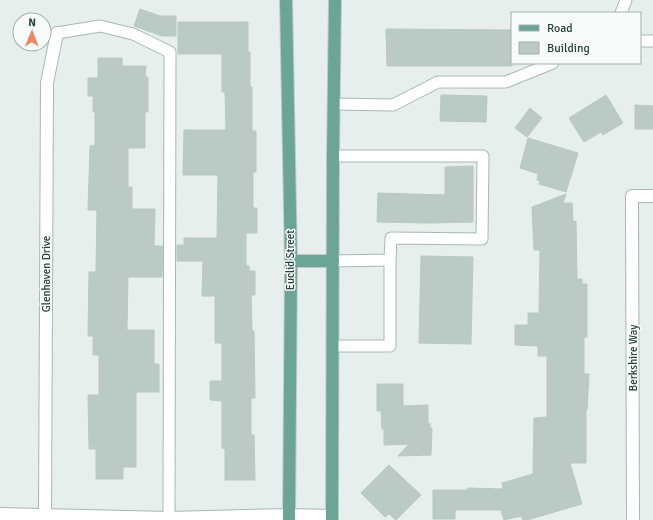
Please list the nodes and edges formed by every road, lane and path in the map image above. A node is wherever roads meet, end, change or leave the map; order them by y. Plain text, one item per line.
1 (286, 0) edge
2 (335, 0) edge
3 (626, 0) edge
4 (621, 12) edge
5 (57, 33) joint
6 (641, 41) edge
7 (653, 41) edge
8 (551, 64) edge
9 (334, 104) junction
10 (333, 156) junction
11 (653, 196) edge
12 (390, 260) junction
13 (291, 261) junction
14 (332, 261) junction
15 (332, 346) junction
16 (0, 514) edge
17 (45, 515) junction
18 (169, 518) junction
19 (289, 518) edge
20 (332, 518) edge
21 (632, 520) edge

1 - 13 main road, Euclid Street
2 - 9 main road
3 - 4 lane
5 - 17 street, Glenhaven Drive
5 - 18 lane
6 - 7 lane
8 - 9 lane
9 - 10 main road
10 - 12 lane
10 - 14 main road
11 - 21 street, Berkshire Way
12 - 14 lane
12 - 15 lane
13 - 14 main road
13 - 19 main road, Euclid Street
14 - 15 main road
15 - 20 main road
16 - 17 street
17 - 18 street
18 - 19 street
19 - 20 street

